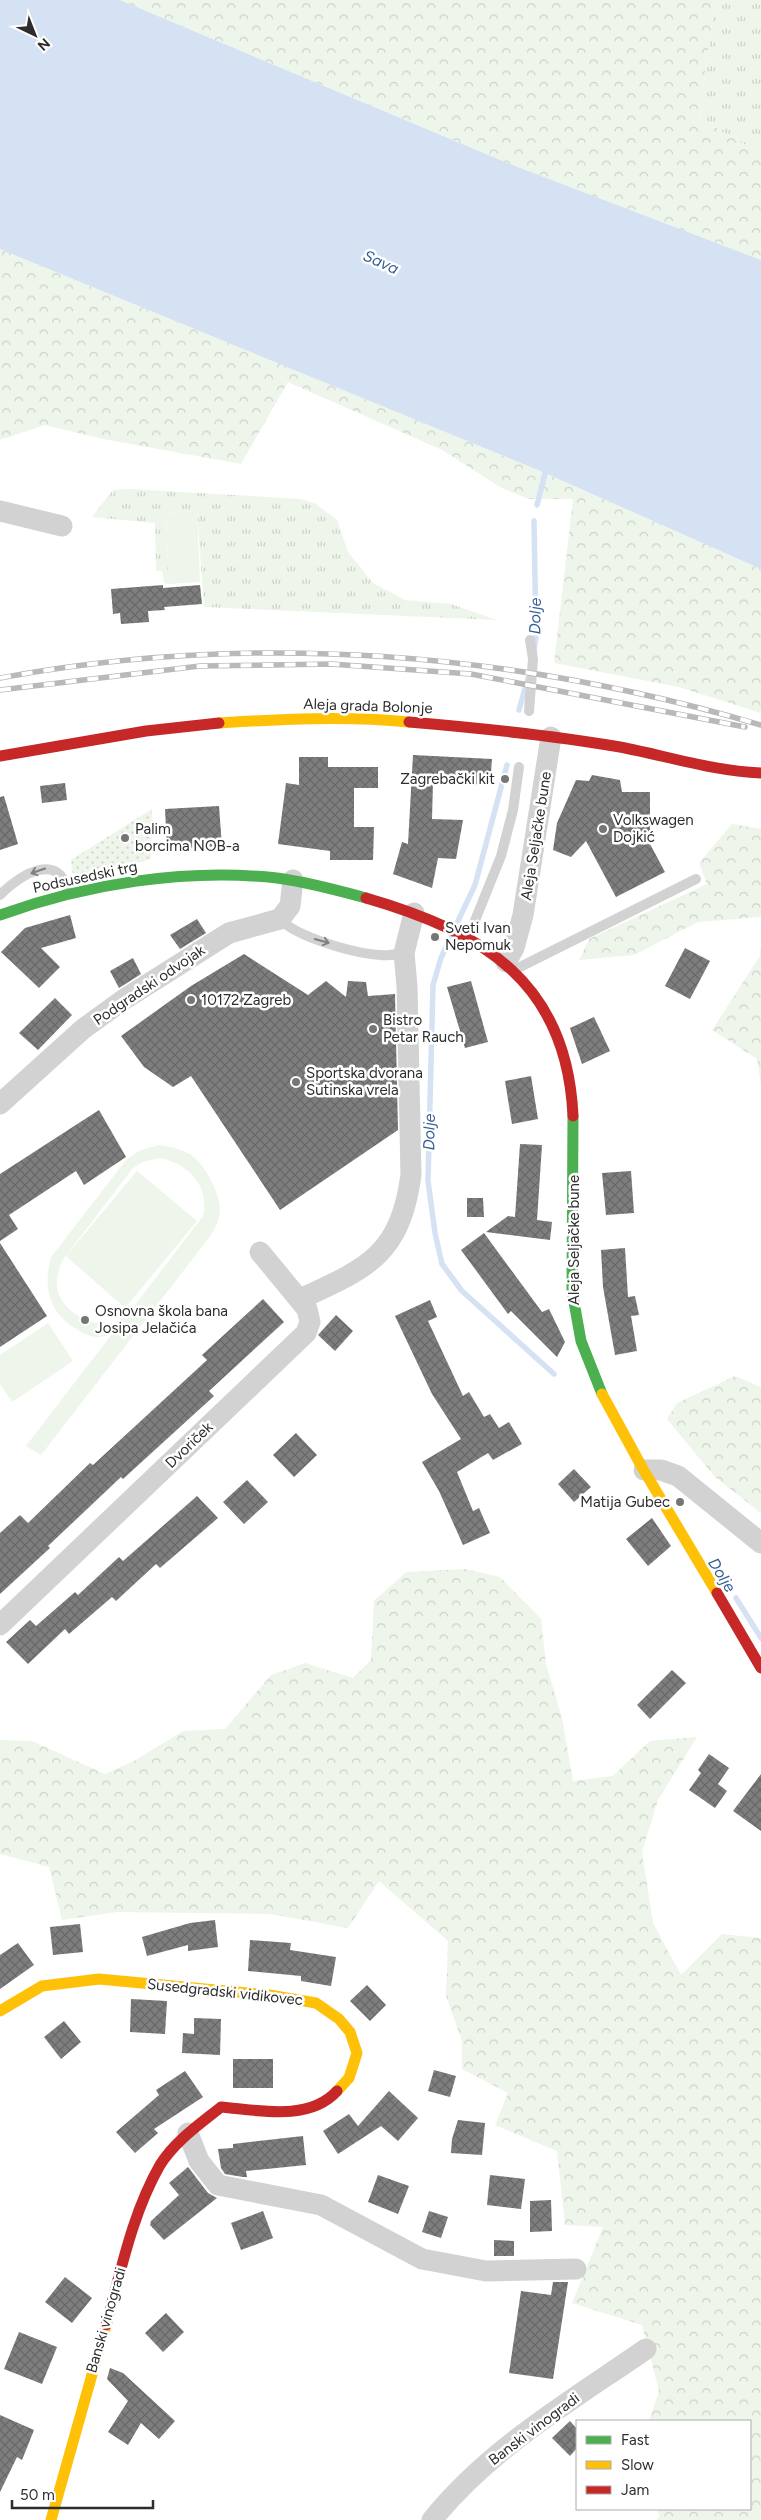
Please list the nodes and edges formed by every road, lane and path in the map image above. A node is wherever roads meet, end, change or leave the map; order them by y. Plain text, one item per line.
1 (0, 511) edge
2 (62, 526) dead end
3 (530, 640) dead end
4 (529, 711) dead end
5 (551, 736) junction
6 (0, 756) edge
7 (519, 767) dead end
8 (733, 772) junction
9 (761, 773) edge
10 (754, 783) dead end
11 (696, 879) dead end
12 (293, 880) junction
13 (68, 893) junction
14 (0, 895) edge
15 (414, 913) junction
16 (0, 915) edge
17 (280, 919) junction
18 (464, 937) junction
19 (404, 953) junction
20 (510, 966) junction
21 (0, 1104) edge
22 (260, 1252) dead end
23 (300, 1299) junction
24 (644, 1470) junction
25 (761, 1543) edge
26 (0, 1625) edge
27 (761, 1668) edge
28 (0, 2010) edge
29 (188, 2133) junction
30 (576, 2269) dead end
31 (646, 2349) dead end
32 (51, 2520) edge
33 (432, 2520) edge

1 - 2 street
3 - 4 lane
5 - 6 street, Aleja grada Bolonje
5 - 8 street, Aleja grada Bolonje
5 - 20 street, Aleja Seljačke bune
7 - 18 lane
8 - 9 street, Aleja grada Bolonje
8 - 10 street, Aleja grada Bolonje
11 - 20 lane
12 - 13 street, Podsusedski trg
12 - 15 street, Podsusedski trg
12 - 17 street
13 -> 14 lane
13 - 16 street, Podsusedski trg
15 - 18 street, Aleja Seljačke bune
15 - 19 street
17 -> 19 lane
17 - 21 street, Podgradski odvojak
18 - 20 street, Aleja Seljačke bune
19 - 23 street
20 - 24 street, Aleja Seljačke bune
22 - 23 street, Dvoriček
23 - 26 street, Dvoriček
24 - 25 street
24 - 27 street, Aleja Seljačke bune
28 - 29 street, Susedgradski vidikovec
29 - 30 street
29 - 32 street, Banski vinogradi
31 - 33 street, Banski vinogradi

